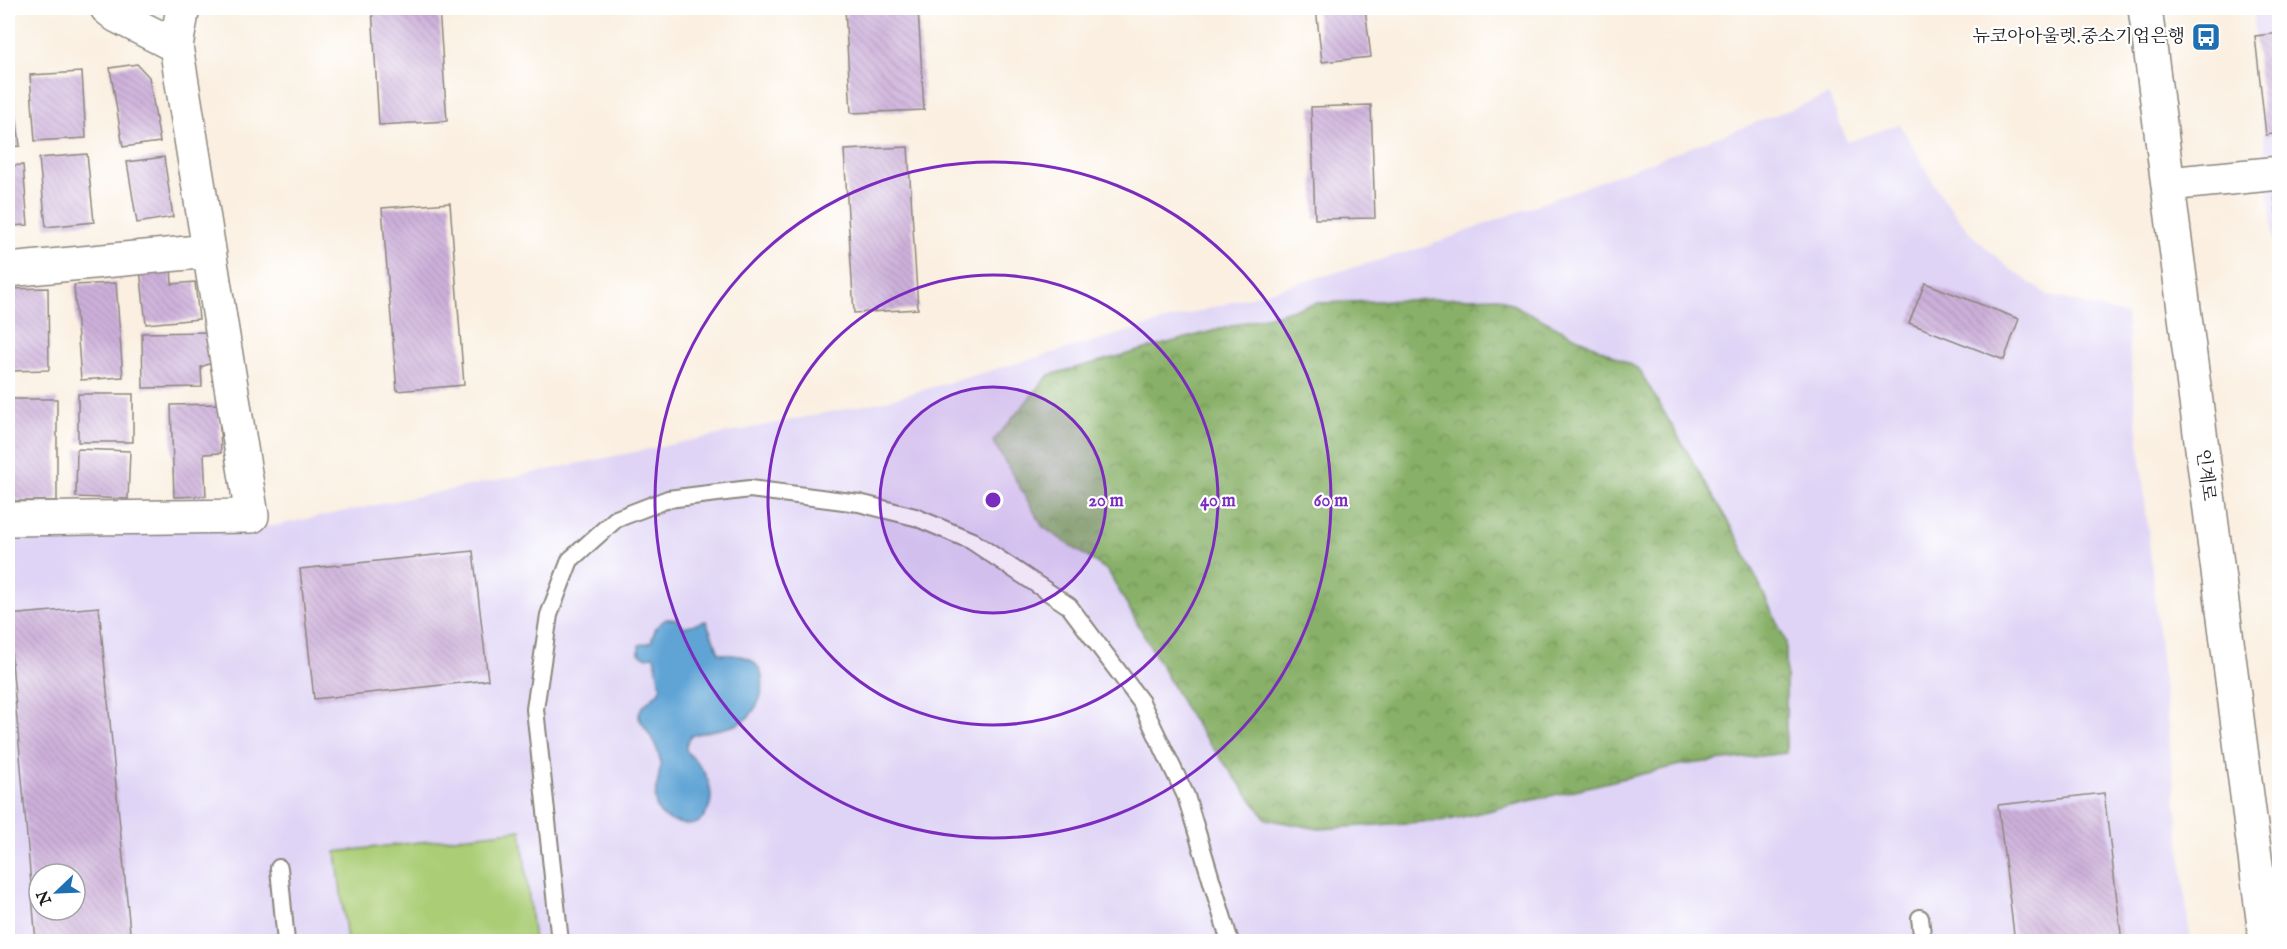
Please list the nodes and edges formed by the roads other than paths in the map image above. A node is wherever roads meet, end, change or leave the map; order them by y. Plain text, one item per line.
1 (107, 8) edge
2 (183, 8) edge
3 (2145, 8) edge
4 (176, 46) junction
5 (2280, 173) edge
6 (2168, 184) junction
7 (209, 251) junction
8 (8, 270) edge
9 (8, 519) edge
10 (279, 868) dead end
11 (1920, 918) dead end
12 (286, 942) edge
13 (560, 942) edge
14 (1230, 942) edge
15 (1923, 942) edge
16 (2266, 942) edge

1 - 4 street
2 - 4 street
3 - 6 street, 인계로
4 - 7 street
5 - 6 street
6 - 16 street, 인계로
7 - 8 street
7 - 9 street
10 - 12 lane
11 - 15 lane
13 - 14 lane

